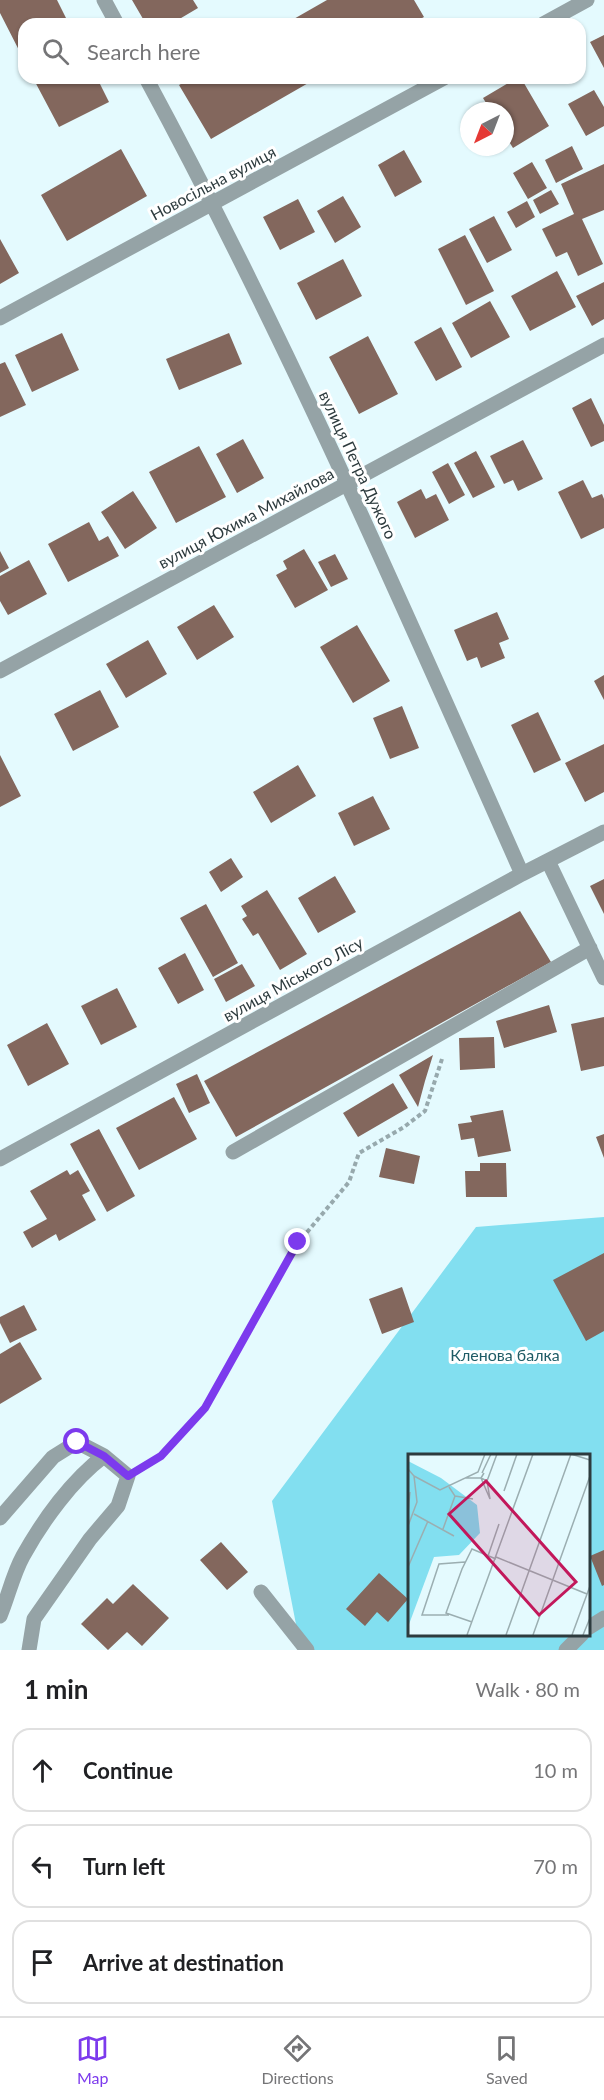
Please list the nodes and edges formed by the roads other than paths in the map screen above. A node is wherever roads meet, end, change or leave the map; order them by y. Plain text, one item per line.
1 (104, 0) edge
2 (587, 0) edge
3 (114, 18) edge
4 (554, 18) edge
5 (149, 84) edge
6 (433, 84) edge
7 (214, 203) junction
8 (0, 318) edge
9 (604, 345) edge
10 (348, 484) junction
11 (0, 671) edge
12 (604, 832) edge
13 (548, 861) junction
14 (522, 874) junction
15 (590, 948) junction
16 (604, 978) edge
17 (233, 1152) dead end
18 (0, 1159) edge
19 (104, 1456) junction
20 (0, 1518) edge
21 (261, 1592) dead end
22 (0, 1616) edge
23 (604, 1618) edge
24 (589, 1627) edge
25 (581, 1635) edge
26 (29, 1650) edge
27 (307, 1650) edge
28 (566, 1650) edge

1 - 3 street
2 - 4 street
5 - 7 street, вулиця Петра Дужого
6 - 7 street, Новосільна вулиця
7 - 8 street, Новосільна вулиця
7 - 10 street, вулиця Петра Дужого
9 - 10 street, вулиця Юхима Михайлова
10 - 11 street, вулиця Юхима Михайлова
10 - 14 street, вулиця Петра Дужого
12 - 13 street, вулиця Міського Лісу
13 - 14 street, вулиця Міського Лісу
13 - 15 street
14 - 18 street, вулиця Міського Лісу
15 - 16 street
15 - 17 street
19 - 20 street
19 - 22 street
19 - 26 street
21 - 27 street
23 - 24 street
25 - 28 street

